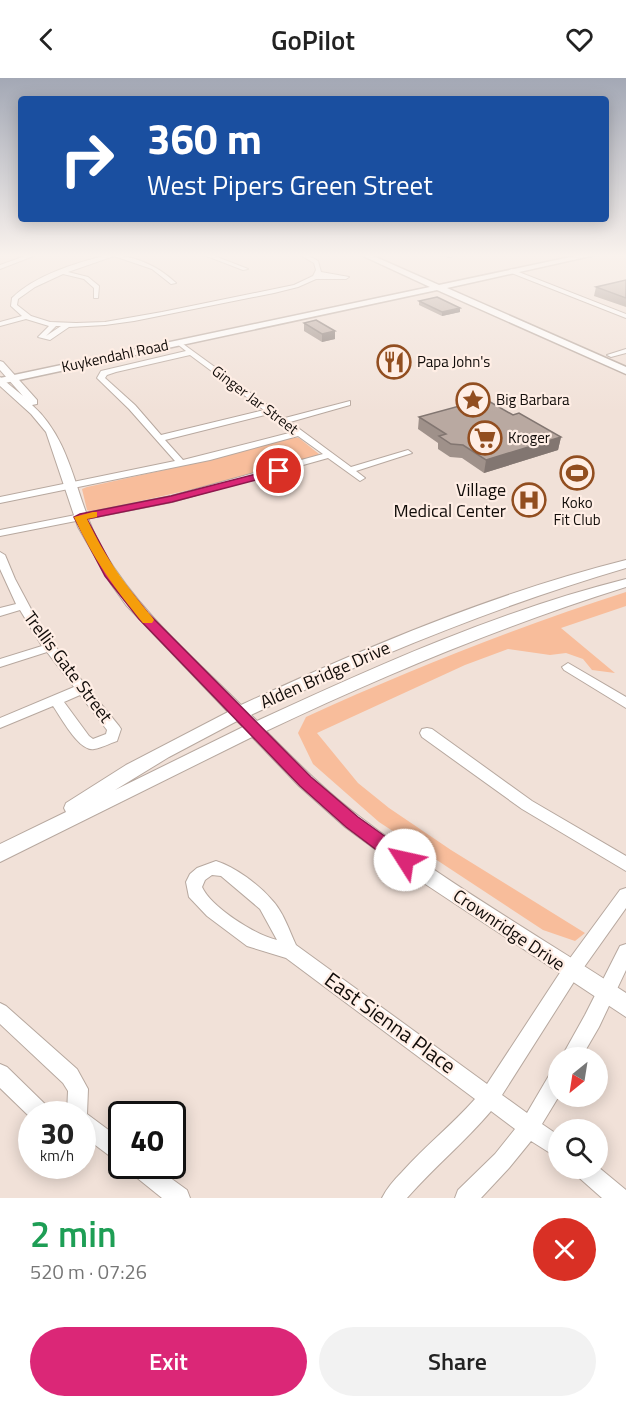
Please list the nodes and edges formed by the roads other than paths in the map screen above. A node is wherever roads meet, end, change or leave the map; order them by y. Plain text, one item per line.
1 (16, 307) edge
2 (194, 307) edge
3 (337, 307) edge
4 (485, 307) edge
5 (501, 307) edge
6 (604, 307) edge
7 (23, 315) junction
8 (626, 316) edge
9 (0, 322) edge
10 (54, 324) junction
11 (67, 325) junction
12 (179, 343) junction
13 (569, 346) junction
14 (192, 352) junction
15 (597, 358) junction
16 (623, 358) edge
17 (0, 364) edge
18 (626, 371) edge
19 (13, 378) junction
20 (0, 381) edge
21 (347, 403) dead end
22 (271, 411) junction
23 (37, 413) junction
24 (284, 421) junction
25 (300, 433) junction
26 (161, 438) junction
27 (408, 453) dead end
28 (330, 455) junction
29 (181, 463) junction
30 (350, 470) junction
31 (360, 478) dead end
32 (70, 487) junction
33 (0, 500) edge
34 (80, 517) junction
35 (0, 533) edge
36 (0, 555) edge
37 (626, 564) edge
38 (2, 570) edge
39 (626, 583) edge
40 (22, 606) junction
41 (0, 612) edge
42 (51, 647) junction
43 (0, 663) edge
44 (568, 667) dead end
45 (82, 689) junction
46 (55, 699) junction
47 (626, 703) edge
48 (239, 714) junction
49 (4, 720) edge
50 (254, 729) junction
51 (427, 733) dead end
52 (44, 829) junction
53 (0, 854) edge
54 (626, 864) edge
55 (626, 895) edge
56 (290, 951) junction
57 (626, 951) edge
58 (571, 971) junction
59 (605, 993) junction
60 (626, 1006) edge
61 (0, 1012) edge
62 (576, 1047) edge
63 (0, 1074) edge
64 (548, 1095) edge
65 (490, 1096) junction
66 (28, 1101) edge
67 (78, 1101) edge
68 (530, 1126) junction
69 (96, 1133) edge
70 (548, 1140) edge
71 (108, 1142) edge
72 (155, 1179) edge
73 (596, 1179) edge
74 (179, 1198) edge
75 (393, 1198) edge
76 (466, 1198) edge
77 (619, 1198) edge

1 - 7 street
2 - 11 street
3 - 12 main road, Kuykendahl Road
4 - 13 main road
5 - 16 main road
6 - 8 street
7 - 9 street
7 - 10 street
10 - 11 street
10 - 11 street
12 - 14 street, Ginger Jar Street
12 - 19 main road, Kuykendahl Road
13 - 15 main road
13 - 16 main road
14 - 22 street, Ginger Jar Street
14 - 26 street
15 - 16 main road
15 - 18 main road
17 - 19 street, Crownridge Drive
19 - 20 main road, Kuykendahl Road
19 - 23 street, Crownridge Drive
20 - 23 street, Crownridge Drive
21 - 24 street
22 - 24 street, Ginger Jar Street
22 - 26 street
23 - 32 street, Crownridge Drive
24 - 25 street, Ginger Jar Street
25 - 28 street, Ginger Jar Street
25 - 29 street
26 - 29 street
27 - 30 street
28 - 30 street, Ginger Jar Street
28 - 34 street
29 - 32 street
30 - 31 street, Ginger Jar Street
32 - 33 street
32 - 34 street, Crownridge Drive
34 - 35 street
34 - 48 street, Crownridge Drive
36 - 38 street, Trellis Gate Street
37 - 48 street, Alden Bridge Drive
38 - 40 street, Trellis Gate Street
39 - 50 street, Alden Bridge Drive
40 - 41 street
40 - 42 street, Trellis Gate Street
42 - 43 street
42 - 45 street, Trellis Gate Street
44 - 47 street
45 - 46 street
45 - 46 street, Trellis Gate Street
46 - 49 street
48 - 50 street, Crownridge Drive
48 - 52 street, Alden Bridge Drive
50 - 52 street, Alden Bridge Drive
50 - 58 street, Crownridge Drive
51 - 54 street
52 - 53 street, Alden Bridge Drive
55 - 58 street
56 - 56 street, East Sienna Place
56 - 65 street, East Sienna Place
57 - 59 street
58 - 59 street, Crownridge Drive
58 - 65 street
59 - 60 street, Crownridge Drive
59 - 62 street
61 - 67 street
63 - 66 street
64 - 68 street
65 - 68 street, East Sienna Place
65 - 75 street
68 - 70 street, East Sienna Place
68 - 76 street
69 - 71 street
72 - 74 street
73 - 77 street

